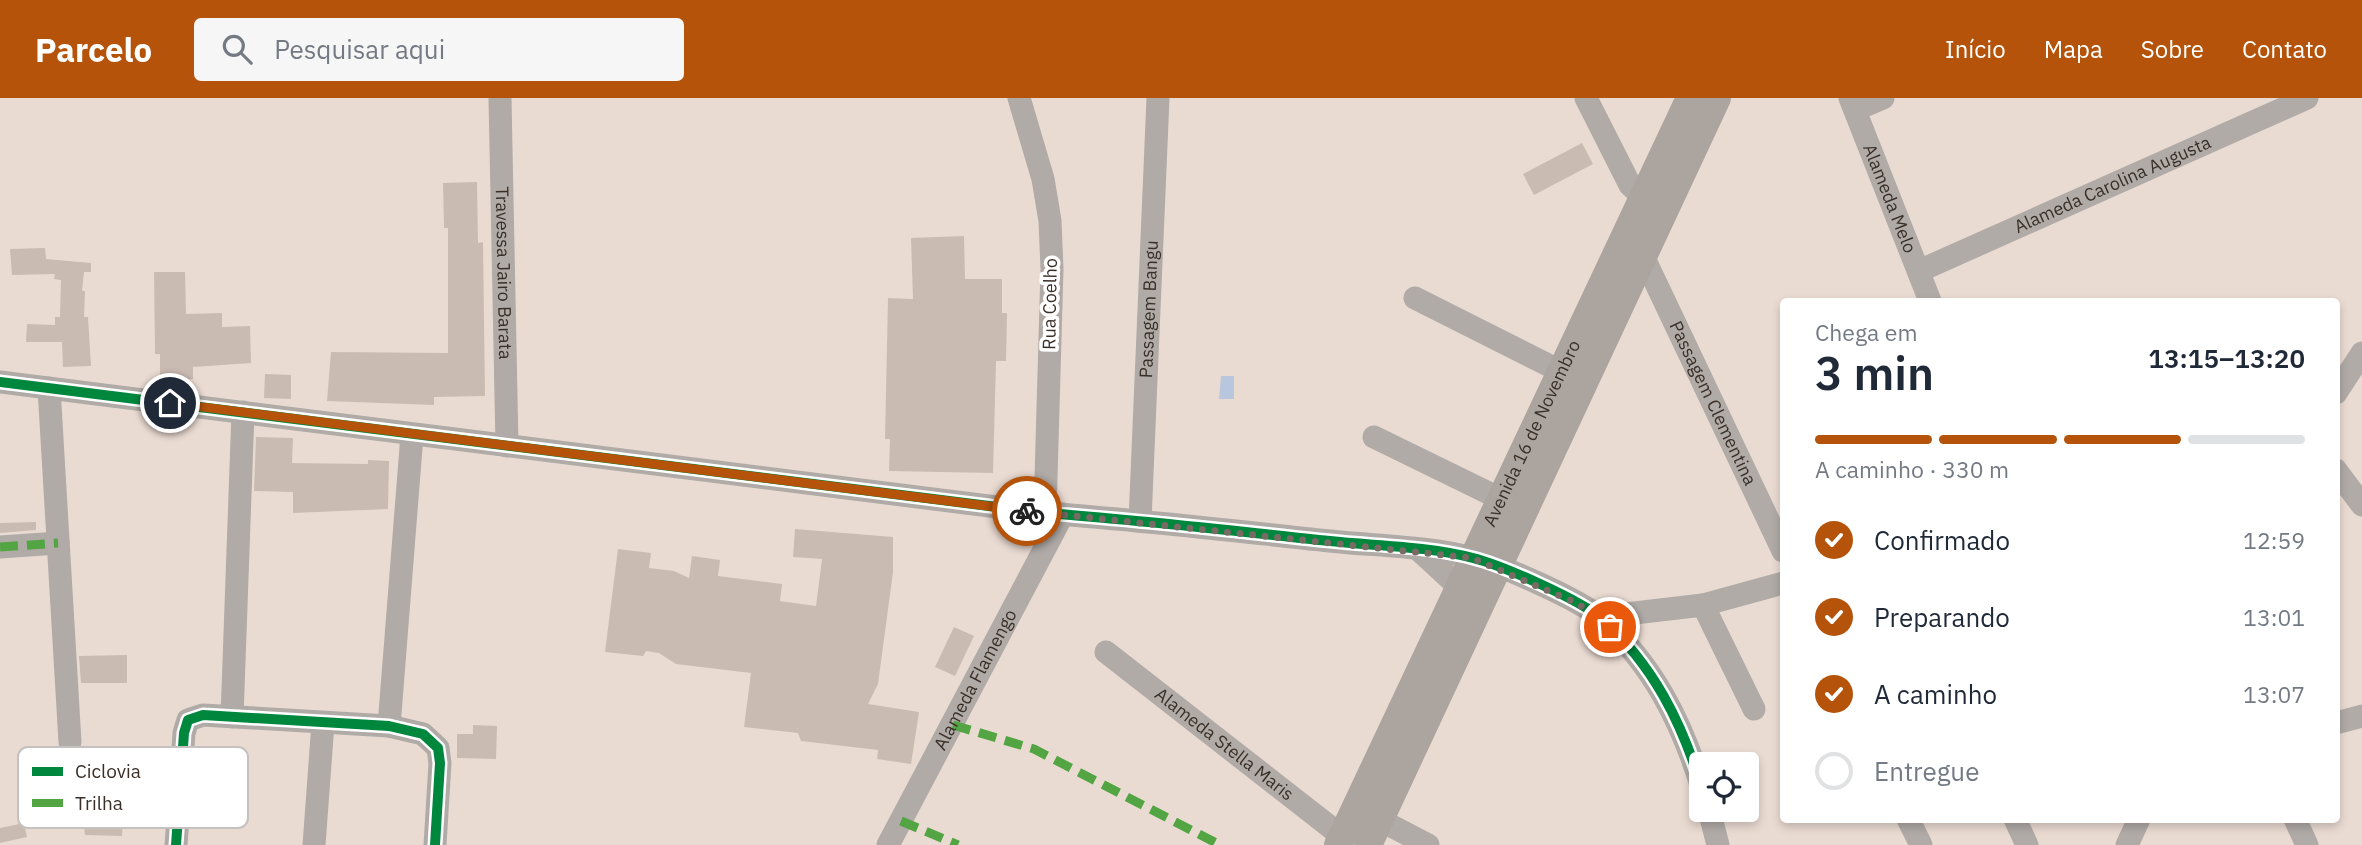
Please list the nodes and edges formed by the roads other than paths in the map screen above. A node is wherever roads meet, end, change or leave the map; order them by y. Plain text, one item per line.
1 (500, 98) edge
2 (1019, 98) edge
3 (1158, 98) edge
4 (1586, 98) edge
5 (1690, 98) edge
6 (1717, 98) edge
7 (1882, 98) edge
8 (2307, 98) edge
9 (1852, 104) edge
10 (1652, 207) junction
11 (1643, 256) junction
12 (1919, 271) junction
13 (1415, 298) dead end
14 (1929, 298) edge
15 (2362, 353) edge
16 (1560, 371) junction
17 (0, 382) edge
18 (2362, 386) edge
19 (49, 388) junction
20 (2340, 389) edge
21 (2340, 393) edge
22 (243, 412) junction
23 (412, 435) junction
24 (1374, 438) dead end
25 (507, 446) junction
26 (2340, 475) edge
27 (1503, 500) junction
28 (2362, 505) edge
29 (1054, 514) junction
30 (1140, 521) junction
31 (58, 543) junction
32 (1780, 545) edge
33 (0, 547) edge
34 (1420, 551) junction
35 (1485, 563) junction
36 (1780, 584) edge
37 (1470, 594) junction
38 (1703, 605) junction
39 (1600, 617) junction
40 (1106, 652) dead end
41 (1754, 709) dead end
42 (2362, 716) edge
43 (232, 717) junction
44 (2340, 722) edge
45 (323, 723) junction
46 (389, 726) junction
47 (70, 741) dead end
48 (184, 747) edge
49 (1691, 752) edge
50 (1712, 822) edge
51 (1910, 823) edge
52 (2017, 823) edge
53 (2137, 823) edge
54 (2297, 823) edge
55 (1357, 837) edge
56 (314, 845) edge
57 (435, 845) edge
58 (888, 845) edge
59 (1428, 845) edge
60 (1718, 845) edge
61 (1921, 845) edge
62 (2027, 845) edge
63 (2127, 845) edge
64 (2307, 845) edge

1 - 25 street, Travessa Jairo Barata
2 - 29 street, Rua Coelho
3 - 30 street, Passagem Bangu
4 - 10 street
5 - 10 main road, Avenida 16 de Novembro
6 - 10 main road, Avenida 16 de Novembro
7 - 9 street
8 - 12 street, Alameda Carolina Augusta
9 - 12 street, Alameda Melo
10 - 11 main road, Avenida 16 de Novembro
10 - 16 main road, Avenida 16 de Novembro
11 - 32 street, Passagem Clementina
11 - 35 main road, Avenida 16 de Novembro
12 - 14 street, Alameda Melo
13 - 16 street
15 - 20 street
16 - 27 main road, Avenida 16 de Novembro
17 - 19 street
18 - 21 street
19 - 22 street
19 - 31 street
22 - 23 street
22 - 43 street
23 - 25 street
23 - 46 street
24 - 27 street
25 - 29 street
26 - 28 street
27 - 35 main road, Avenida 16 de Novembro
29 - 30 street
29 - 58 street, Alameda Flamengo
30 - 34 street
31 - 33 street
31 - 47 street
34 - 35 street
34 - 37 street
35 - 37 main road, Avenida 16 de Novembro
35 - 39 street
36 - 38 street
37 - 55 main road, Avenida 16 de Novembro
37 - 55 main road, Avenida 16 de Novembro
38 - 39 street
38 - 41 street
39 - 49 street
40 - 55 street, Alameda Stella Maris
42 - 44 street
43 - 45 street
43 - 48 street
45 - 46 street
45 - 56 street
46 - 57 street
50 - 60 street
51 - 61 street
52 - 62 street
53 - 63 street
54 - 64 street
55 - 59 street, Alameda Stella Maris

